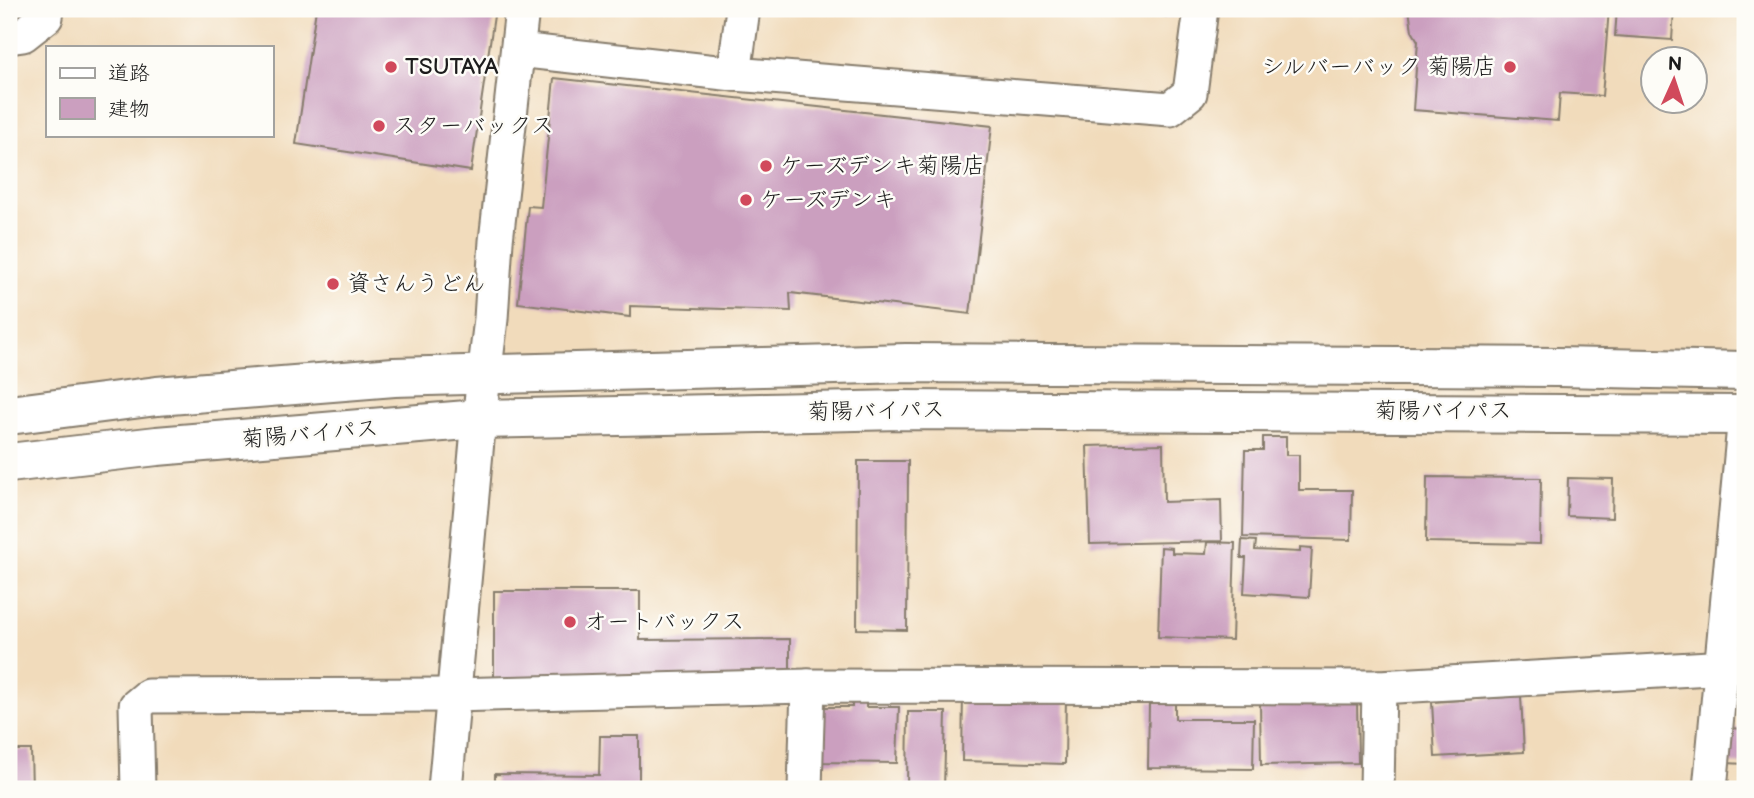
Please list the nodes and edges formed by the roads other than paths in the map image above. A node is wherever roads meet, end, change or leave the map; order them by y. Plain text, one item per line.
1 (47, 9) edge
2 (522, 9) edge
3 (744, 9) edge
4 (1201, 9) edge
5 (9, 37) edge
6 (518, 50) junction
7 (734, 74) junction
8 (1745, 371) edge
9 (484, 374) junction
10 (9, 415) edge
11 (1745, 415) edge
12 (479, 419) junction
13 (1743, 460) edge
14 (9, 463) edge
15 (1733, 667) edge
16 (808, 686) junction
17 (1379, 687) junction
18 (453, 695) junction
19 (138, 789) edge
20 (445, 789) edge
21 (805, 789) edge
22 (1377, 789) edge
23 (1710, 789) edge

1 - 5 street
2 - 6 street
3 - 7 street
4 - 7 street
6 - 7 street
6 - 9 street
8 - 9 highway, 菊陽バイパス
9 - 10 highway, 菊陽バイパス
9 - 12 street
11 - 12 highway, 菊陽バイパス
11 - 13 street
12 - 14 highway, 菊陽バイパス
12 - 18 street
13 - 15 street
15 - 17 street
15 - 23 street
16 - 17 street
16 - 18 street
16 - 21 street
17 - 22 street
18 - 19 street
18 - 20 street

